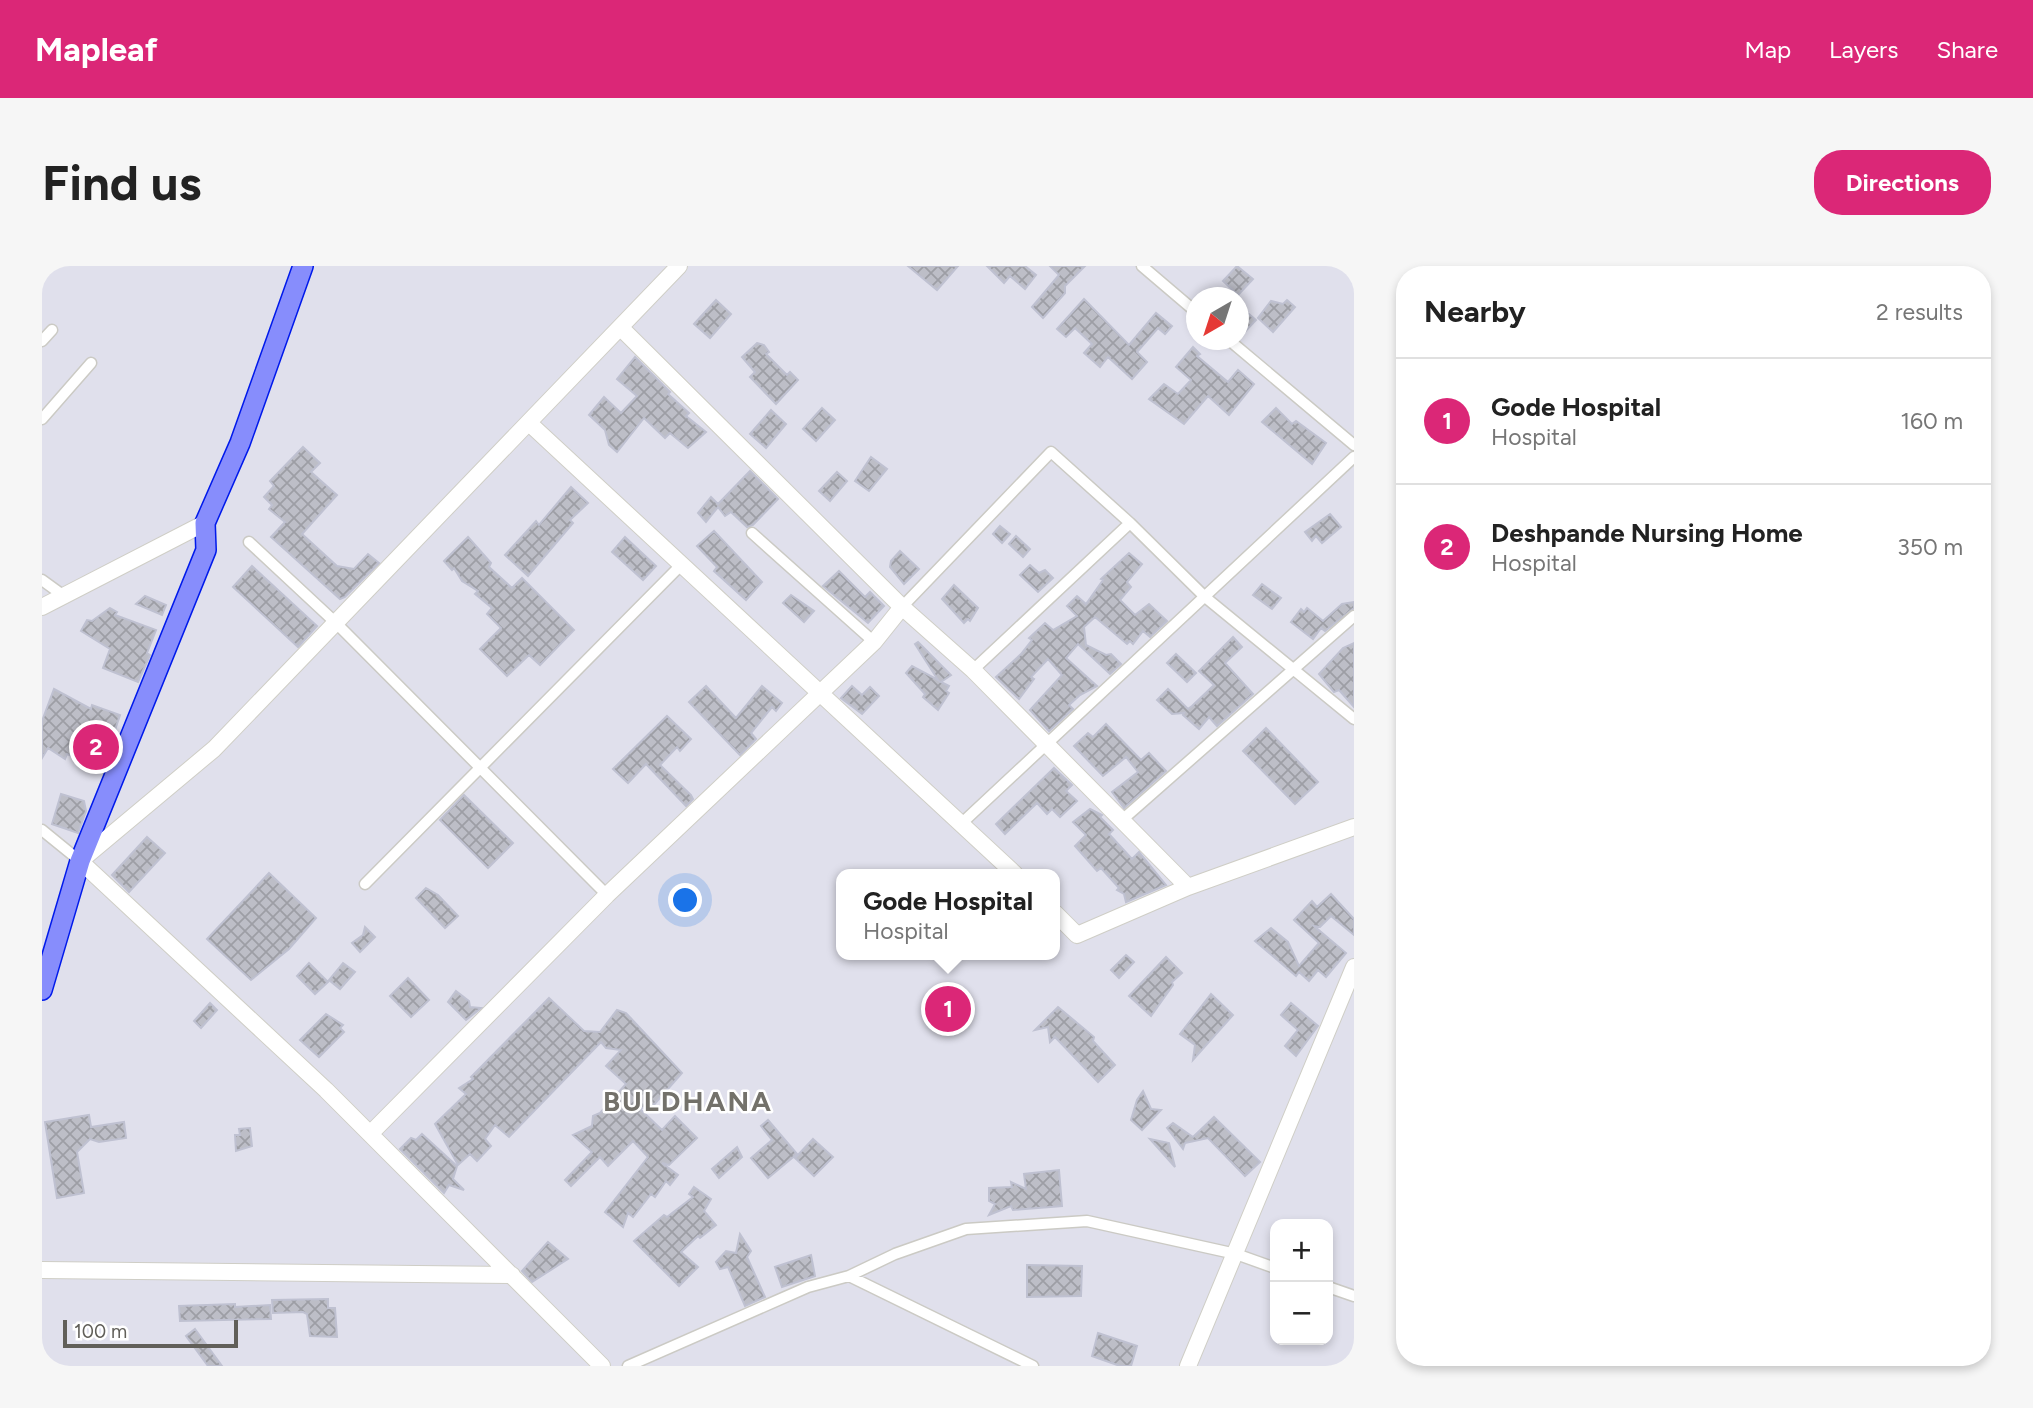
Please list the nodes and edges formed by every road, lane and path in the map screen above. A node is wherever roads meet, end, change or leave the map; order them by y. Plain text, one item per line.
1 (303, 266) edge
2 (679, 266) edge
3 (1142, 266) edge
4 (1186, 303) edge
5 (621, 328) junction
6 (52, 330) dead end
7 (42, 341) edge
8 (1241, 350) edge
9 (91, 363) dead end
10 (42, 419) edge
11 (529, 423) junction
12 (1354, 444) edge
13 (1354, 457) edge
14 (205, 523) junction
15 (1130, 523) junction
16 (752, 533) dead end
17 (249, 542) dead end
18 (683, 563) junction
19 (42, 580) edge
20 (64, 596) junction
21 (1205, 597) junction
22 (42, 607) edge
23 (902, 607) junction
24 (1354, 616) edge
25 (336, 623) junction
26 (874, 642) junction
27 (1293, 668) junction
28 (973, 670) junction
29 (821, 695) junction
30 (1354, 719) edge
31 (1047, 746) junction
32 (481, 769) junction
33 (1122, 820) junction
34 (962, 823) junction
35 (1354, 827) edge
36 (42, 830) edge
37 (80, 860) junction
38 (1010, 869) edge
39 (365, 884) dead end
40 (1188, 887) junction
41 (607, 895) junction
42 (1060, 918) edge
43 (1354, 967) edge
44 (42, 990) edge
45 (370, 1134) junction
46 (1236, 1254) junction
47 (1270, 1266) edge
48 (42, 1270) edge
49 (512, 1275) junction
50 (849, 1276) junction
51 (1333, 1289) edge
52 (1354, 1296) edge
53 (603, 1366) edge
54 (628, 1366) edge
55 (1033, 1366) edge
56 (1188, 1366) edge

1 - 14 highway
2 - 5 street
3 - 4 street
5 - 11 street
5 - 23 street
6 - 7 street
8 - 12 street
9 - 10 street
11 - 18 street
11 - 25 street
13 - 21 street
14 - 20 street
14 - 37 highway
15 - 21 street
15 - 23 street
15 - 28 street
16 - 26 street
17 - 25 street
18 - 29 street
18 - 32 street
19 - 20 street
20 - 22 street
21 - 27 street
21 - 31 street
23 - 26 street
23 - 28 street
24 - 27 street
25 - 32 street
25 - 37 street
26 - 29 street
27 - 30 street
27 - 33 street
28 - 31 street
29 - 34 street
29 - 41 street
31 - 33 street
31 - 34 street
32 - 39 street
32 - 41 street
33 - 40 street
34 - 38 street
35 - 40 street
36 - 37 street
37 - 44 highway
37 - 45 street
40 - 42 street
41 - 45 street
43 - 46 street
45 - 49 street
46 - 47 street
46 - 50 street
46 - 56 street
48 - 49 street
49 - 53 street
50 - 54 street
50 - 55 street
51 - 52 street

